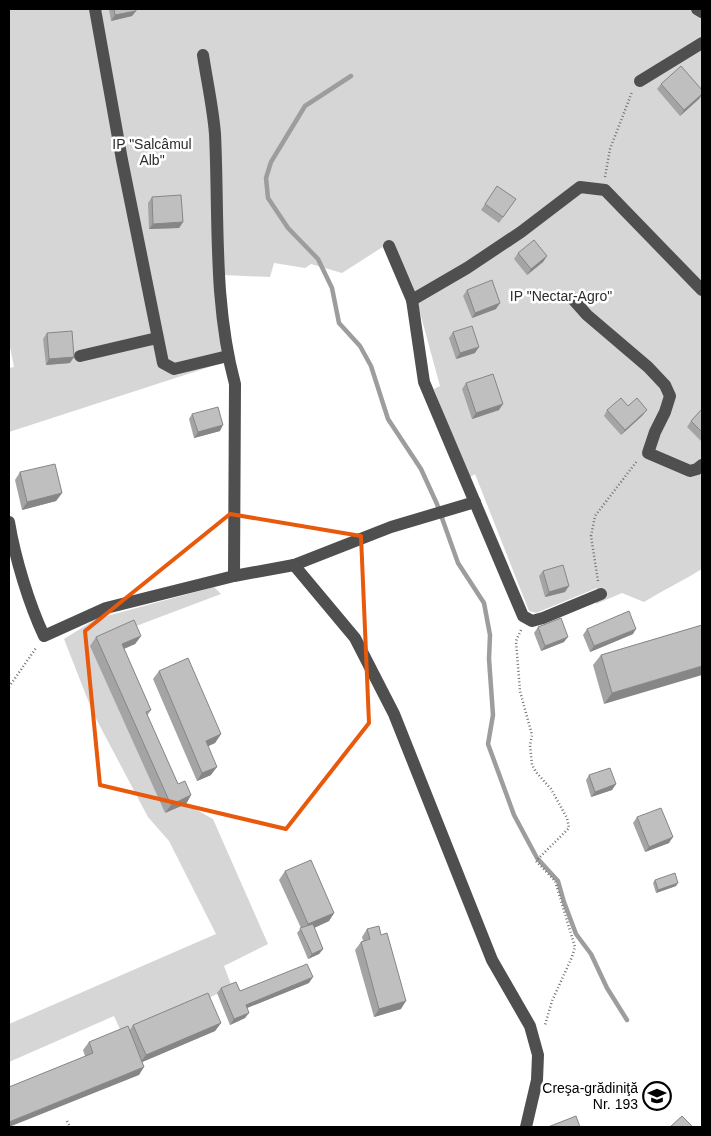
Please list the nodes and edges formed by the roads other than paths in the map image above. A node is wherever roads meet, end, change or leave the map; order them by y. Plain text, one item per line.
1 (95, 9) edge
2 (697, 9) edge
3 (702, 12) edge
4 (702, 43) edge
5 (203, 55) dead end
6 (640, 81) road end
7 (389, 246) dead end
8 (702, 290) edge
9 (571, 296) dead end
10 (412, 300) junction
11 (157, 338) junction
12 (80, 356) dead end
13 (228, 356) junction
14 (702, 465) edge
15 (475, 502) junction
16 (9, 522) edge
17 (294, 565) junction
18 (234, 576) junction
19 (601, 594) road end
20 (526, 1127) edge

1 - 11 street
2 - 3 street
4 - 6 street
5 - 13 street
7 - 10 street
8 - 10 street
9 - 14 street
10 - 15 street
11 - 12 street
11 - 13 street
13 - 18 street
15 - 17 street
15 - 19 street
16 - 18 street
17 - 18 street
17 - 20 street

